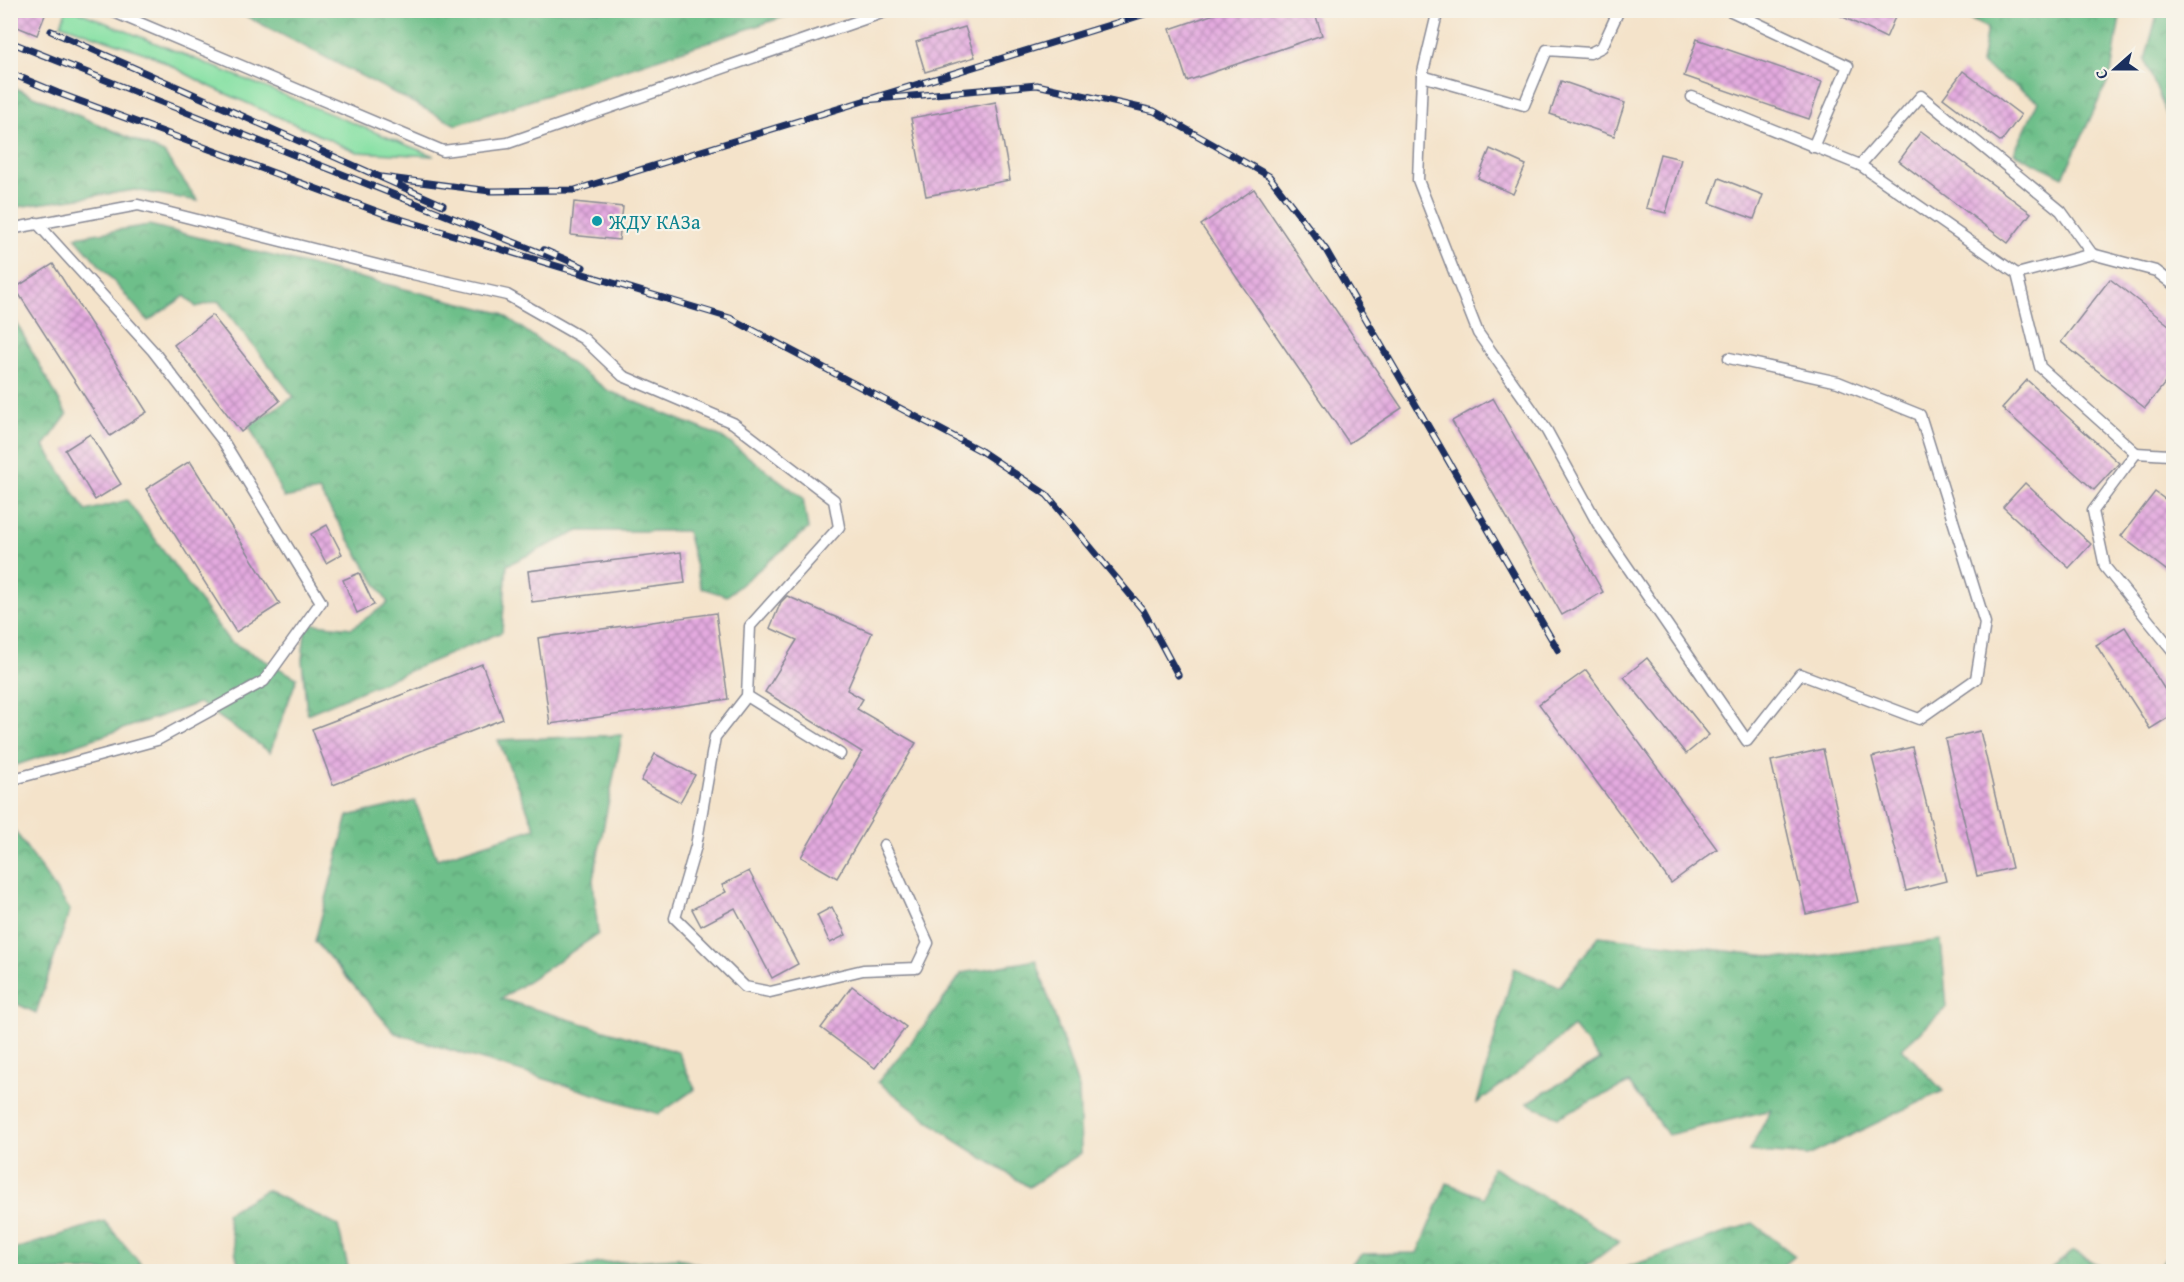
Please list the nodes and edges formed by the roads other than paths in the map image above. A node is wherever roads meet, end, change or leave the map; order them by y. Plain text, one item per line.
1 (109, 10) edge
2 (890, 10) edge
3 (1438, 10) edge
4 (1619, 10) edge
5 (1729, 10) edge
6 (1422, 76) junction
7 (1692, 97) dead end
8 (1813, 147) junction
9 (1860, 165) junction
10 (37, 223) junction
11 (10, 229) edge
12 (2092, 254) junction
13 (2017, 274) junction
14 (2174, 285) edge
15 (1729, 358) dead end
16 (2136, 453) junction
17 (2174, 459) edge
18 (2174, 652) edge
19 (747, 696) junction
20 (840, 754) dead end
21 (10, 780) edge
22 (884, 845) dead end

1 - 2 lane
3 - 6 lane
4 - 6 lane
5 - 8 lane
6 - 15 lane
7 - 8 lane
8 - 9 lane
9 - 12 lane
9 - 13 lane
10 - 11 lane
10 - 19 lane
10 - 21 lane
12 - 13 lane
12 - 14 lane
13 - 16 lane
16 - 17 lane
16 - 18 lane
19 - 20 lane
19 - 22 lane

